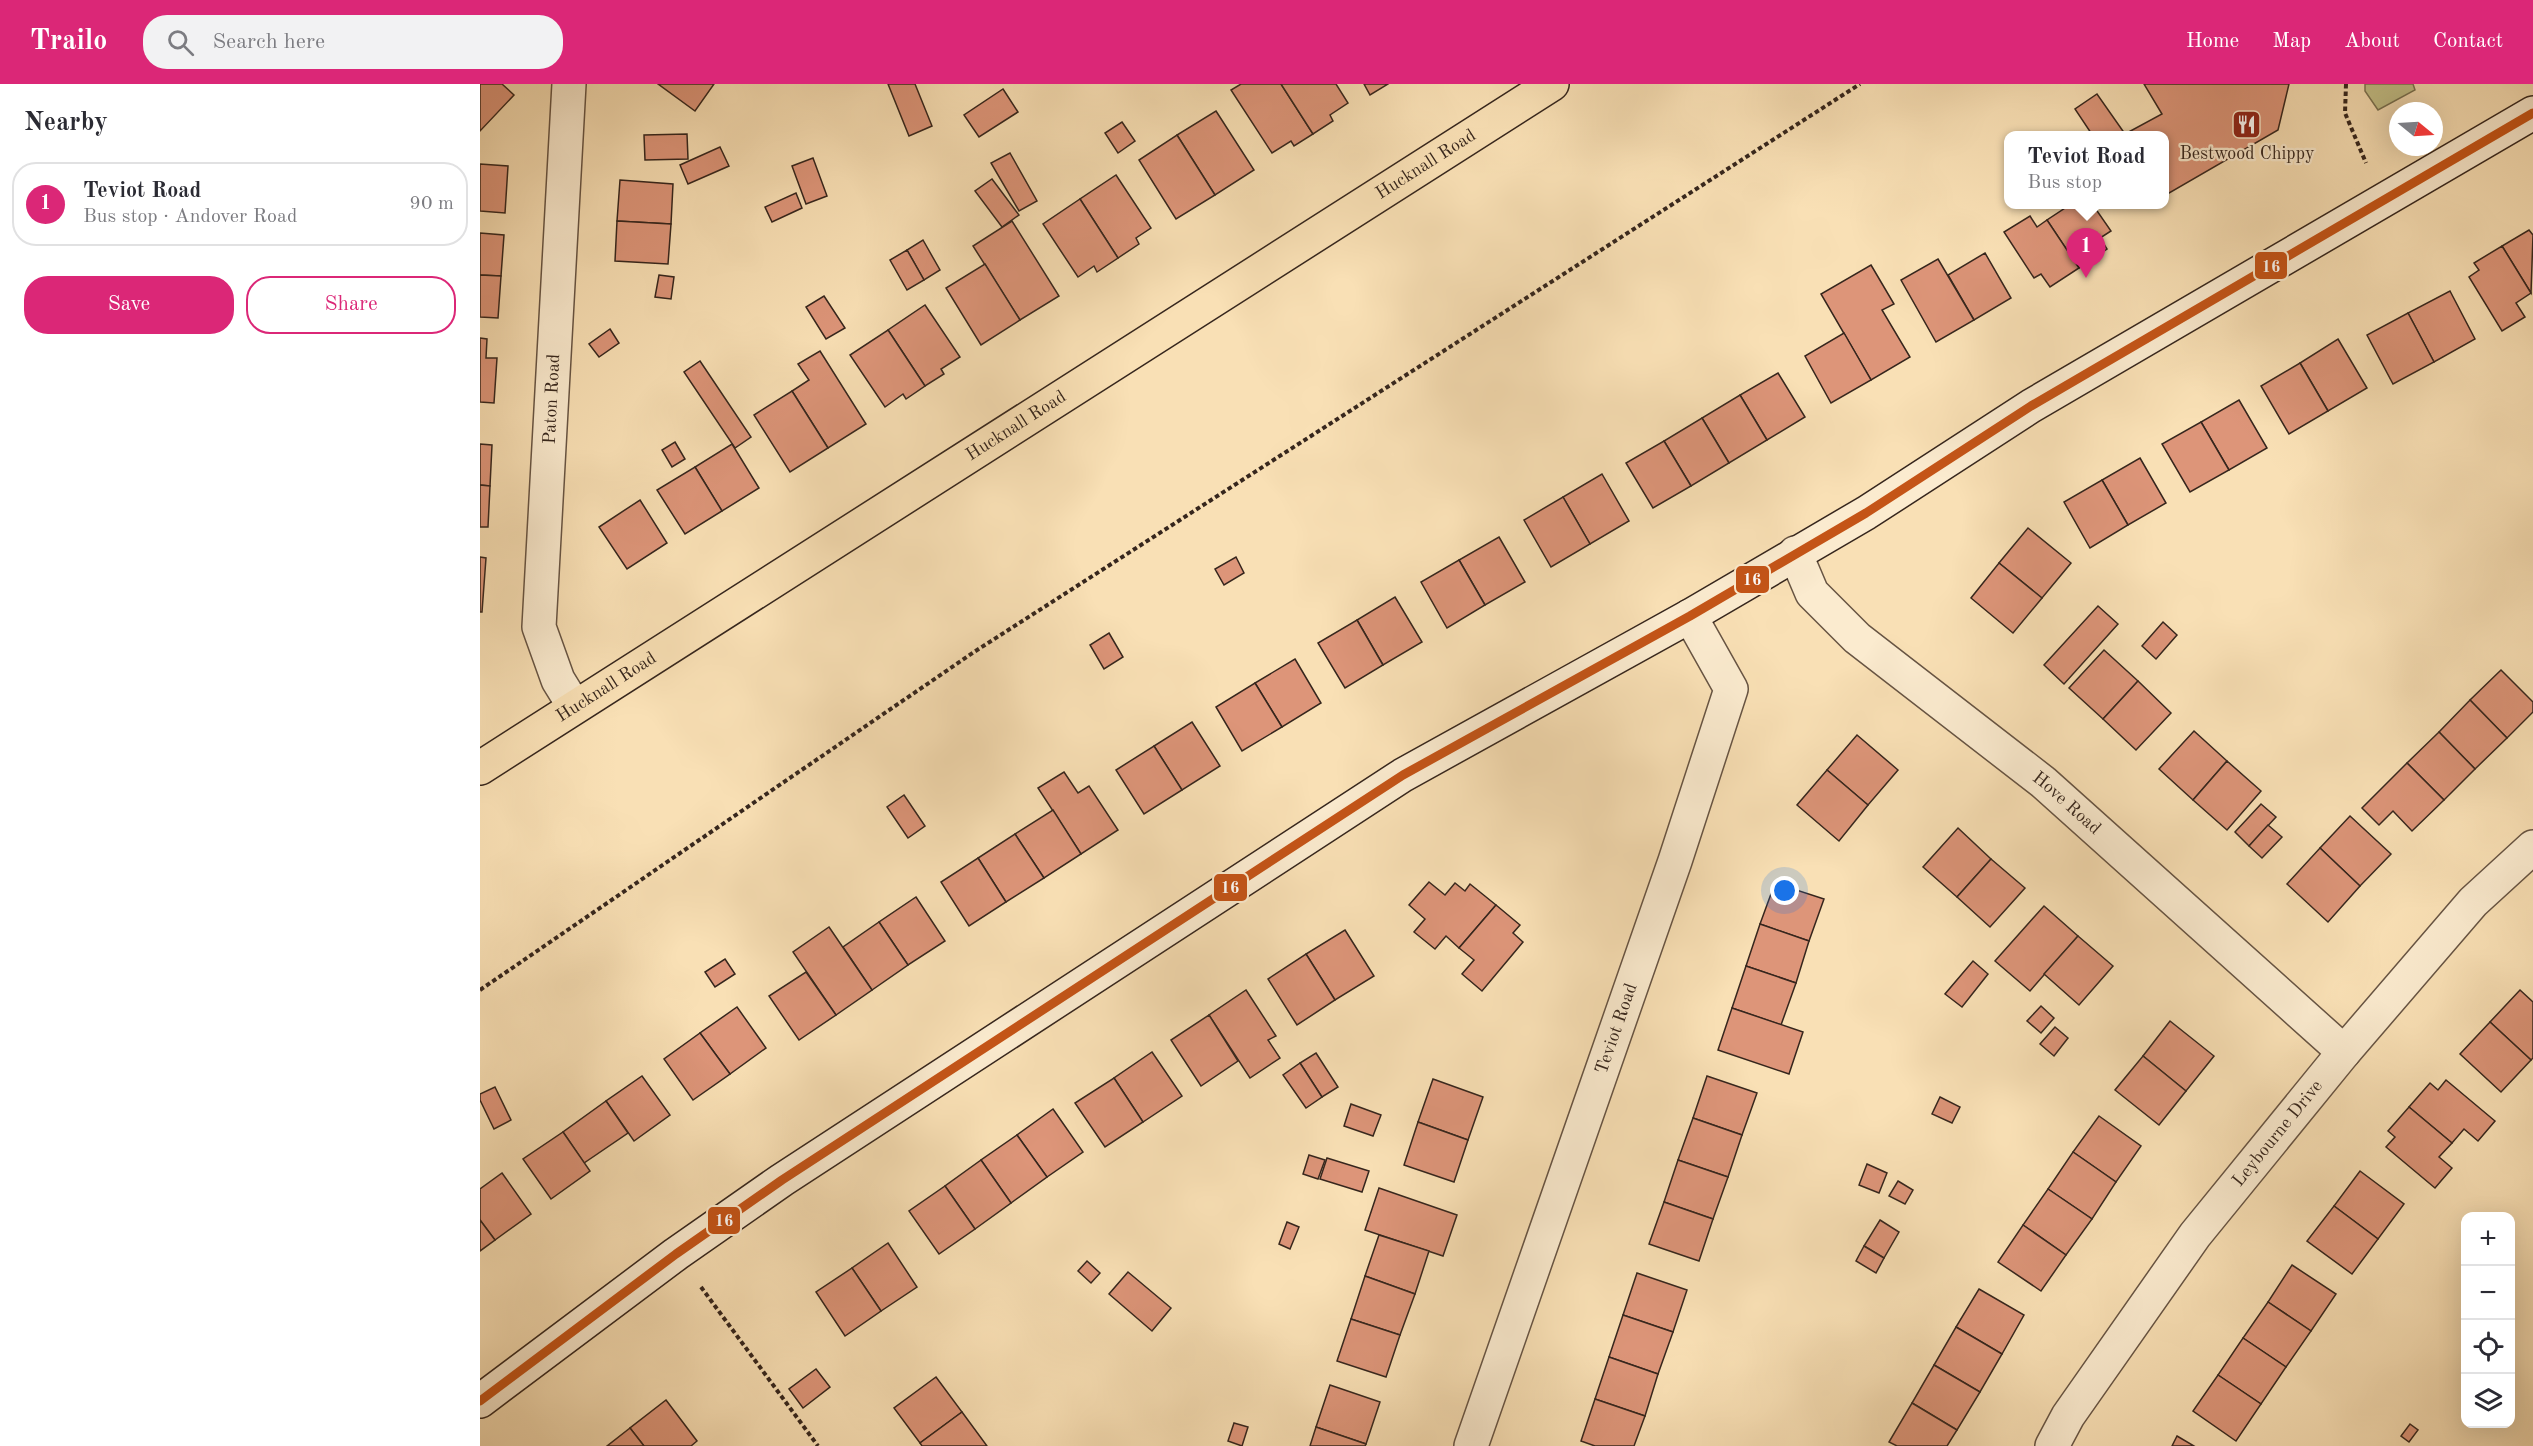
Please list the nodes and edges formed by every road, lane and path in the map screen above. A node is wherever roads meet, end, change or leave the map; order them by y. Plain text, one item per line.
1 (569, 84) edge
2 (1552, 84) edge
3 (1860, 84) edge
4 (2346, 84) edge
5 (2533, 113) edge
6 (2369, 168) dead end
7 (1795, 553) junction
8 (1690, 616) junction
9 (574, 706) junction
10 (480, 768) edge
11 (2533, 847) edge
12 (480, 990) edge
13 (2344, 1052) junction
14 (699, 1285) dead end
15 (480, 1401) edge
16 (818, 1446) edge
17 (1471, 1446) edge
18 (2052, 1446) edge

1 - 9 street, Paton Road
2 - 9 main road, Hucknall Road
3 - 12 path
4 - 6 path
5 - 7 street
7 - 8 street
7 - 13 street, Hove Road
8 - 15 street
8 - 17 street, Teviot Road
9 - 10 main road, Hucknall Road
11 - 13 street, Leybourne Drive
13 - 18 street, Leybourne Drive
14 - 16 path

